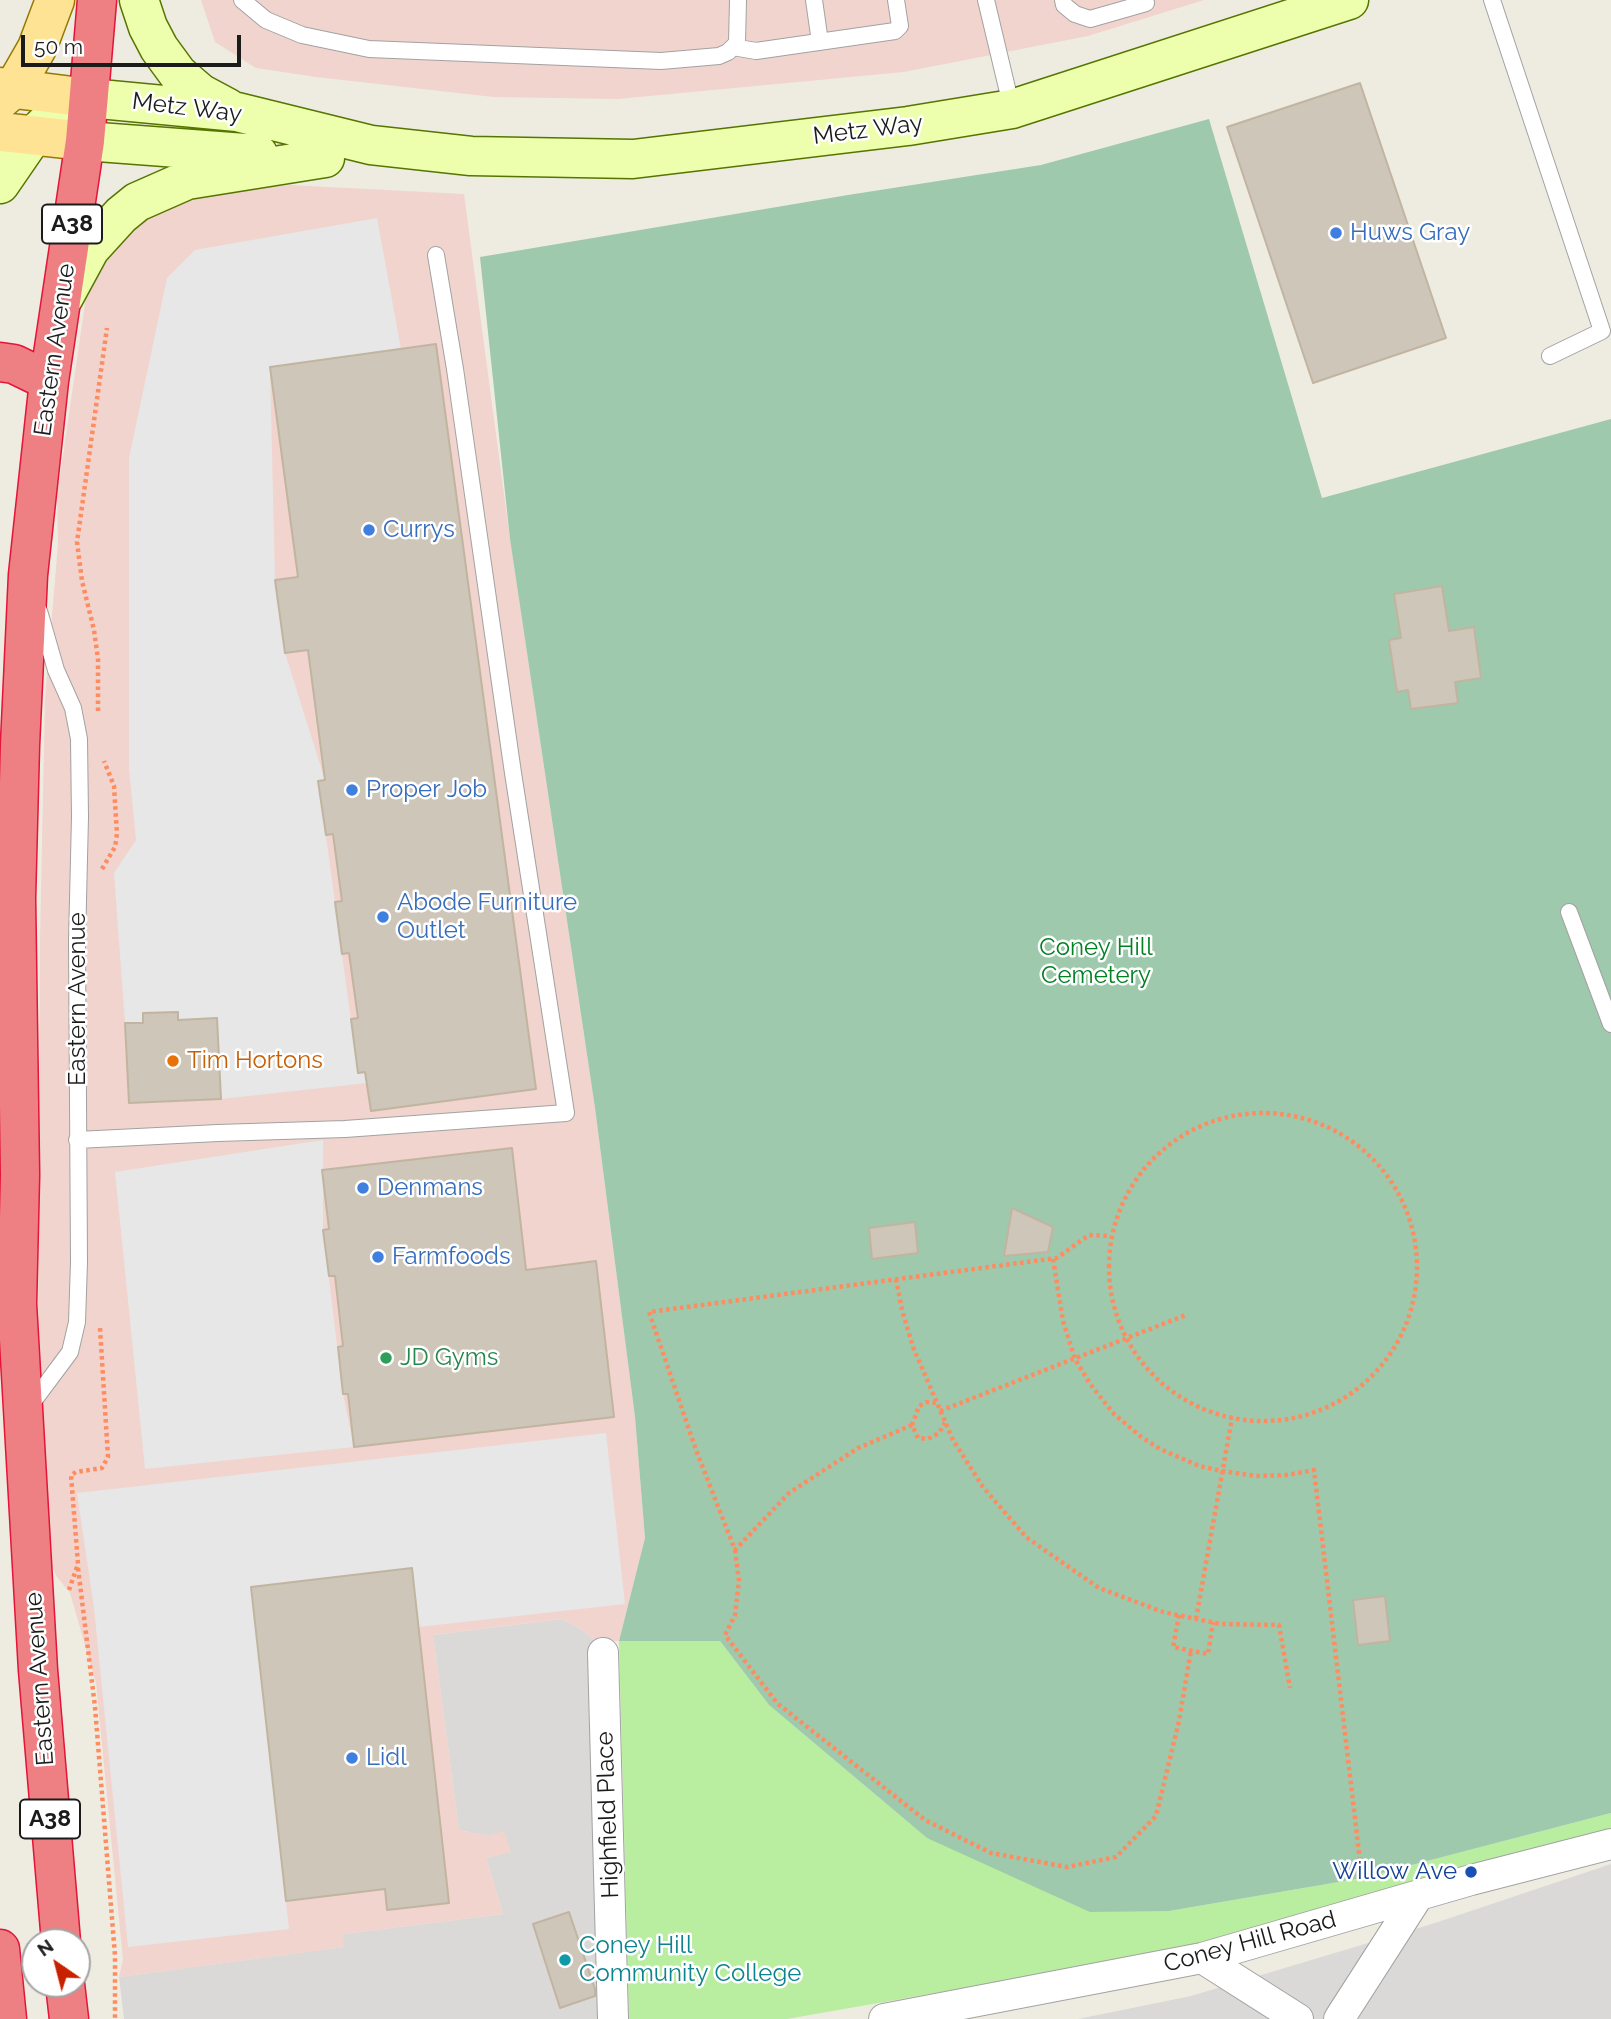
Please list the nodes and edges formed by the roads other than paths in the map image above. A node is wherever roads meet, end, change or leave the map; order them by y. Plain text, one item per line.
1 (55, 0) edge
2 (97, 0) edge
3 (139, 0) edge
4 (242, 0) edge
5 (737, 0) edge
6 (814, 0) edge
7 (896, 0) edge
8 (986, 0) edge
9 (1063, 0) edge
10 (1349, 0) edge
11 (1492, 0) edge
12 (1146, 3) dead end
13 (820, 42) junction
14 (733, 47) junction
15 (5, 92) edge
16 (89, 98) junction
17 (1012, 109) junction
18 (237, 112) junction
19 (17, 134) edge
20 (85, 141) junction
21 (371, 145) junction
22 (326, 158) junction
23 (0, 184) edge
24 (436, 255) dead end
25 (60, 308) junction
26 (1550, 356) dead end
27 (0, 362) edge
28 (49, 380) junction
29 (28, 575) junction
30 (20, 745) junction
31 (5, 784) dead end
32 (1569, 912) dead end
33 (1611, 1024) edge
34 (77, 1140) junction
35 (23, 1416) junction
36 (603, 1653) dead end
37 (1611, 1844) edge
38 (1418, 1896) junction
39 (60, 1928) edge
40 (0, 1949) edge
41 (1202, 1958) junction
42 (67, 1998) edge
43 (7, 2019) edge
44 (69, 2019) edge
45 (613, 2019) edge
46 (884, 2019) edge
47 (1298, 2019) edge
48 (1339, 2019) edge

1 - 15 main road
2 - 16 highway, Eastern Avenue / A38
3 - 18 street
4 - 14 lane
5 - 14 lane
6 - 13 lane
7 - 13 lane
8 - 17 lane
9 - 12 lane
10 - 17 street, Metz Way
11 - 26 lane
13 - 14 lane
15 - 16 main road, Metz Way
16 - 18 street, Metz Way
16 - 19 street
16 - 20 highway, Eastern Avenue / A38
17 - 21 street, Metz Way
18 - 21 street, Metz Way
19 - 20 main road, Metz Way
19 - 23 street
20 - 22 street, Metz Way
20 - 25 highway, Eastern Avenue / A38
21 - 22 street, Metz Way
22 - 25 street
24 - 34 lane
25 - 28 highway, Eastern Avenue / A38
27 - 28 highway
28 - 29 highway, Eastern Avenue / A38
29 - 30 highway, Eastern Avenue / A38
29 - 34 lane, Eastern Avenue
30 - 31 lane
30 - 35 highway, Eastern Avenue / A38
32 - 33 lane
34 - 35 lane, Eastern Avenue
35 - 39 highway, Eastern Avenue / A38
36 - 45 street, Highfield Place
37 - 38 street, Coney Hill Road
38 - 41 street, Coney Hill Road
38 - 48 street
40 - 43 highway
41 - 46 street, Coney Hill Road
41 - 47 street
42 - 44 highway

